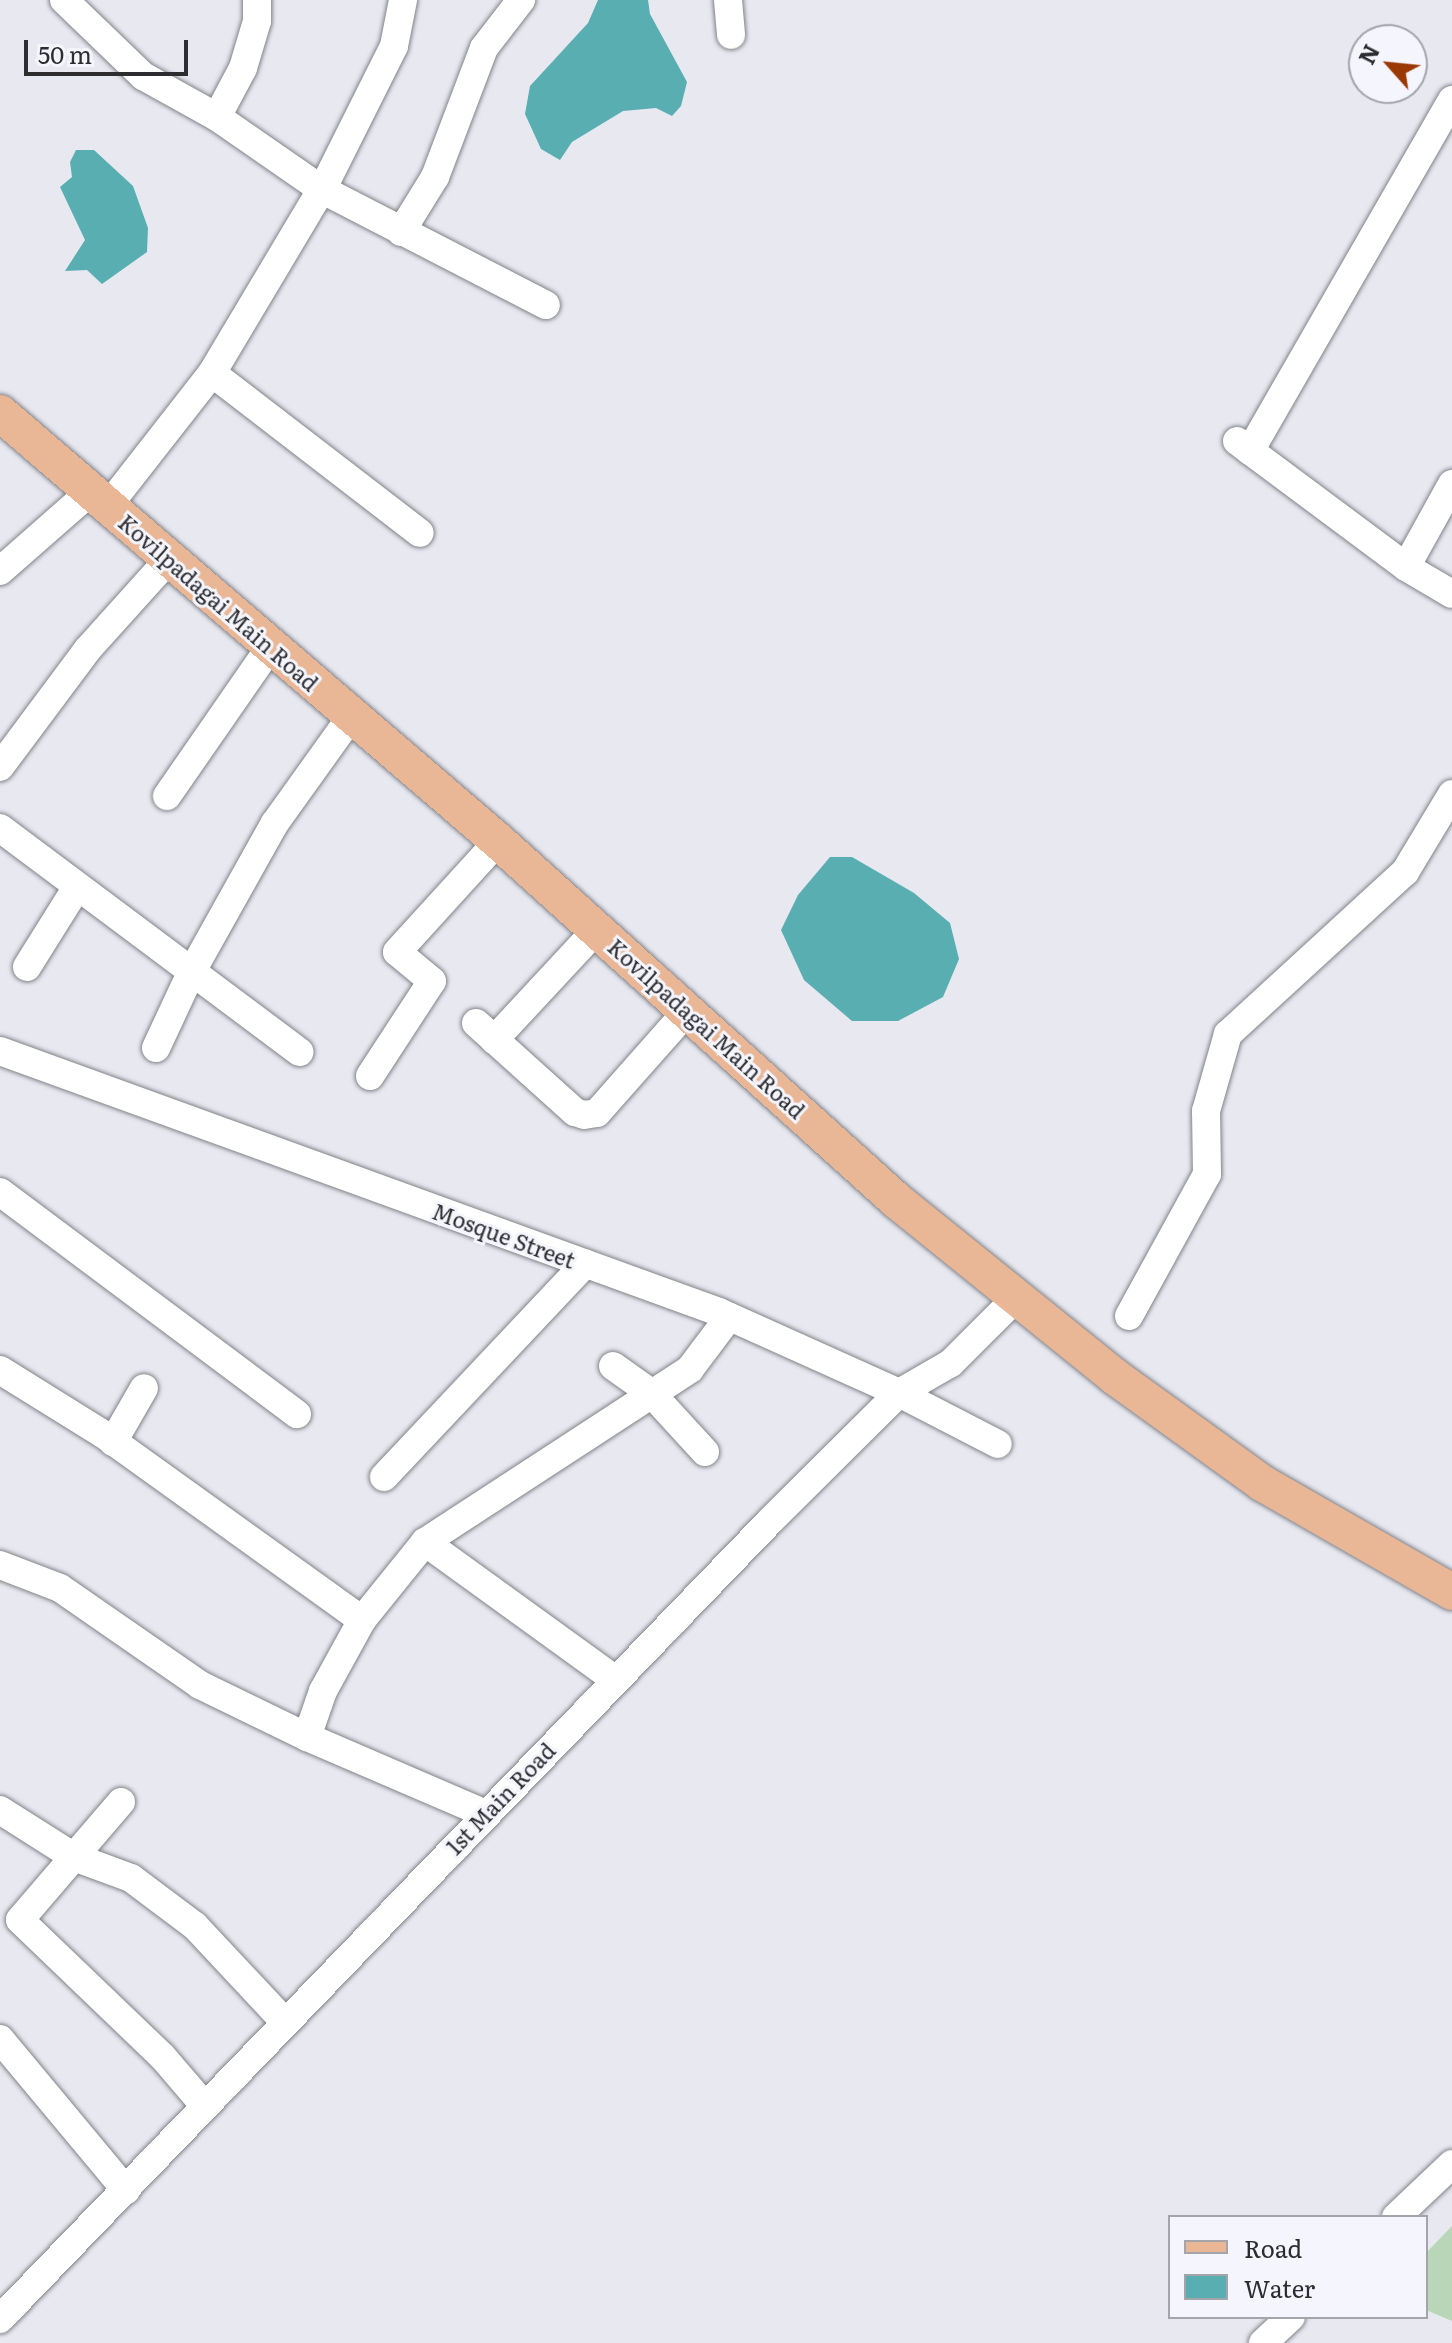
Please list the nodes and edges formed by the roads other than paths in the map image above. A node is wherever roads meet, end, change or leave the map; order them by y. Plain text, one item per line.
1 (64, 0) edge
2 (257, 0) edge
3 (403, 0) edge
4 (521, 0) edge
5 (728, 0) edge
6 (731, 35) dead end
7 (1452, 100) edge
8 (217, 117) junction
9 (321, 189) junction
10 (401, 232) junction
11 (546, 305) dead end
12 (212, 373) junction
13 (0, 413) edge
14 (1452, 484) edge
15 (99, 499) junction
16 (420, 533) dead end
17 (169, 559) junction
18 (1406, 567) junction
19 (0, 571) edge
20 (1452, 594) edge
21 (270, 647) junction
22 (351, 717) junction
23 (0, 767) edge
24 (1452, 794) edge
25 (167, 796) dead end
26 (0, 828) edge
27 (498, 841) junction
28 (77, 887) junction
29 (597, 929) junction
30 (27, 967) dead end
31 (191, 973) junction
32 (688, 1010) junction
33 (156, 1048) dead end
34 (0, 1051) edge
35 (299, 1052) dead end
36 (370, 1076) dead end
37 (0, 1192) edge
38 (585, 1264) junction
39 (1017, 1297) junction
40 (1129, 1316) dead end
41 (729, 1317) junction
42 (613, 1366) dead end
43 (0, 1370) edge
44 (144, 1388) dead end
45 (651, 1393) junction
46 (899, 1393) junction
47 (297, 1414) dead end
48 (113, 1442) junction
49 (998, 1444) dead end
50 (705, 1452) dead end
51 (384, 1477) dead end
52 (425, 1542) junction
53 (0, 1565) edge
54 (1452, 1592) edge
55 (362, 1620) junction
56 (614, 1679) junction
57 (307, 1737) junction
58 (121, 1802) dead end
59 (0, 1810) edge
60 (486, 1814) junction
61 (74, 1857) junction
62 (10, 1911) edge
63 (284, 2021) junction
64 (0, 2039) edge
65 (204, 2105) junction
66 (1452, 2164) edge
67 (126, 2190) junction
68 (1398, 2215) edge
69 (0, 2319) edge
70 (1289, 2319) edge
71 (1263, 2343) edge

1 - 8 street
2 - 8 street
3 - 9 street
4 - 10 street
5 - 6 street
7 - 18 street
8 - 9 street
9 - 10 street
9 - 12 street
10 - 11 street
12 - 15 street
12 - 16 street
13 - 15 main road, Kovilpadagai Main Road
14 - 18 street
15 - 17 main road, Kovilpadagai Main Road
15 - 19 street
17 - 21 main road, Kovilpadagai Main Road
17 - 23 street
18 - 20 street
21 - 22 main road, Kovilpadagai Main Road
21 - 25 street
22 - 27 main road, Kovilpadagai Main Road
22 - 31 street
24 - 40 street
26 - 28 street
27 - 29 main road, Kovilpadagai Main Road
27 - 36 street
28 - 30 street
28 - 31 street
29 - 32 main road, Kovilpadagai Main Road
29 - 32 street
31 - 33 street
31 - 35 street
32 - 39 main road, Kovilpadagai Main Road
34 - 38 street, Mosque Street
37 - 47 street
38 - 41 street, Mosque Street
38 - 51 street
39 - 46 street, 1st Main Road
39 - 54 main road, Kovilpadagai Main Road
41 - 45 street
41 - 46 street, Mosque Street
42 - 45 street
43 - 48 street
44 - 48 street
45 - 50 street
45 - 52 street
46 - 49 street, Mosque Street
46 - 56 street, 1st Main Road
48 - 55 street
52 - 55 street
52 - 56 street
53 - 57 street
55 - 57 street
56 - 60 street, 1st Main Road
57 - 60 street
58 - 61 street
59 - 61 street
60 - 63 street, 1st Main Road
61 - 62 street
61 - 63 street
62 - 65 street
63 - 65 street, 1st Main Road
64 - 67 street
65 - 67 street, 1st Main Road
66 - 68 street
67 - 69 street, 1st Main Road
70 - 71 street

